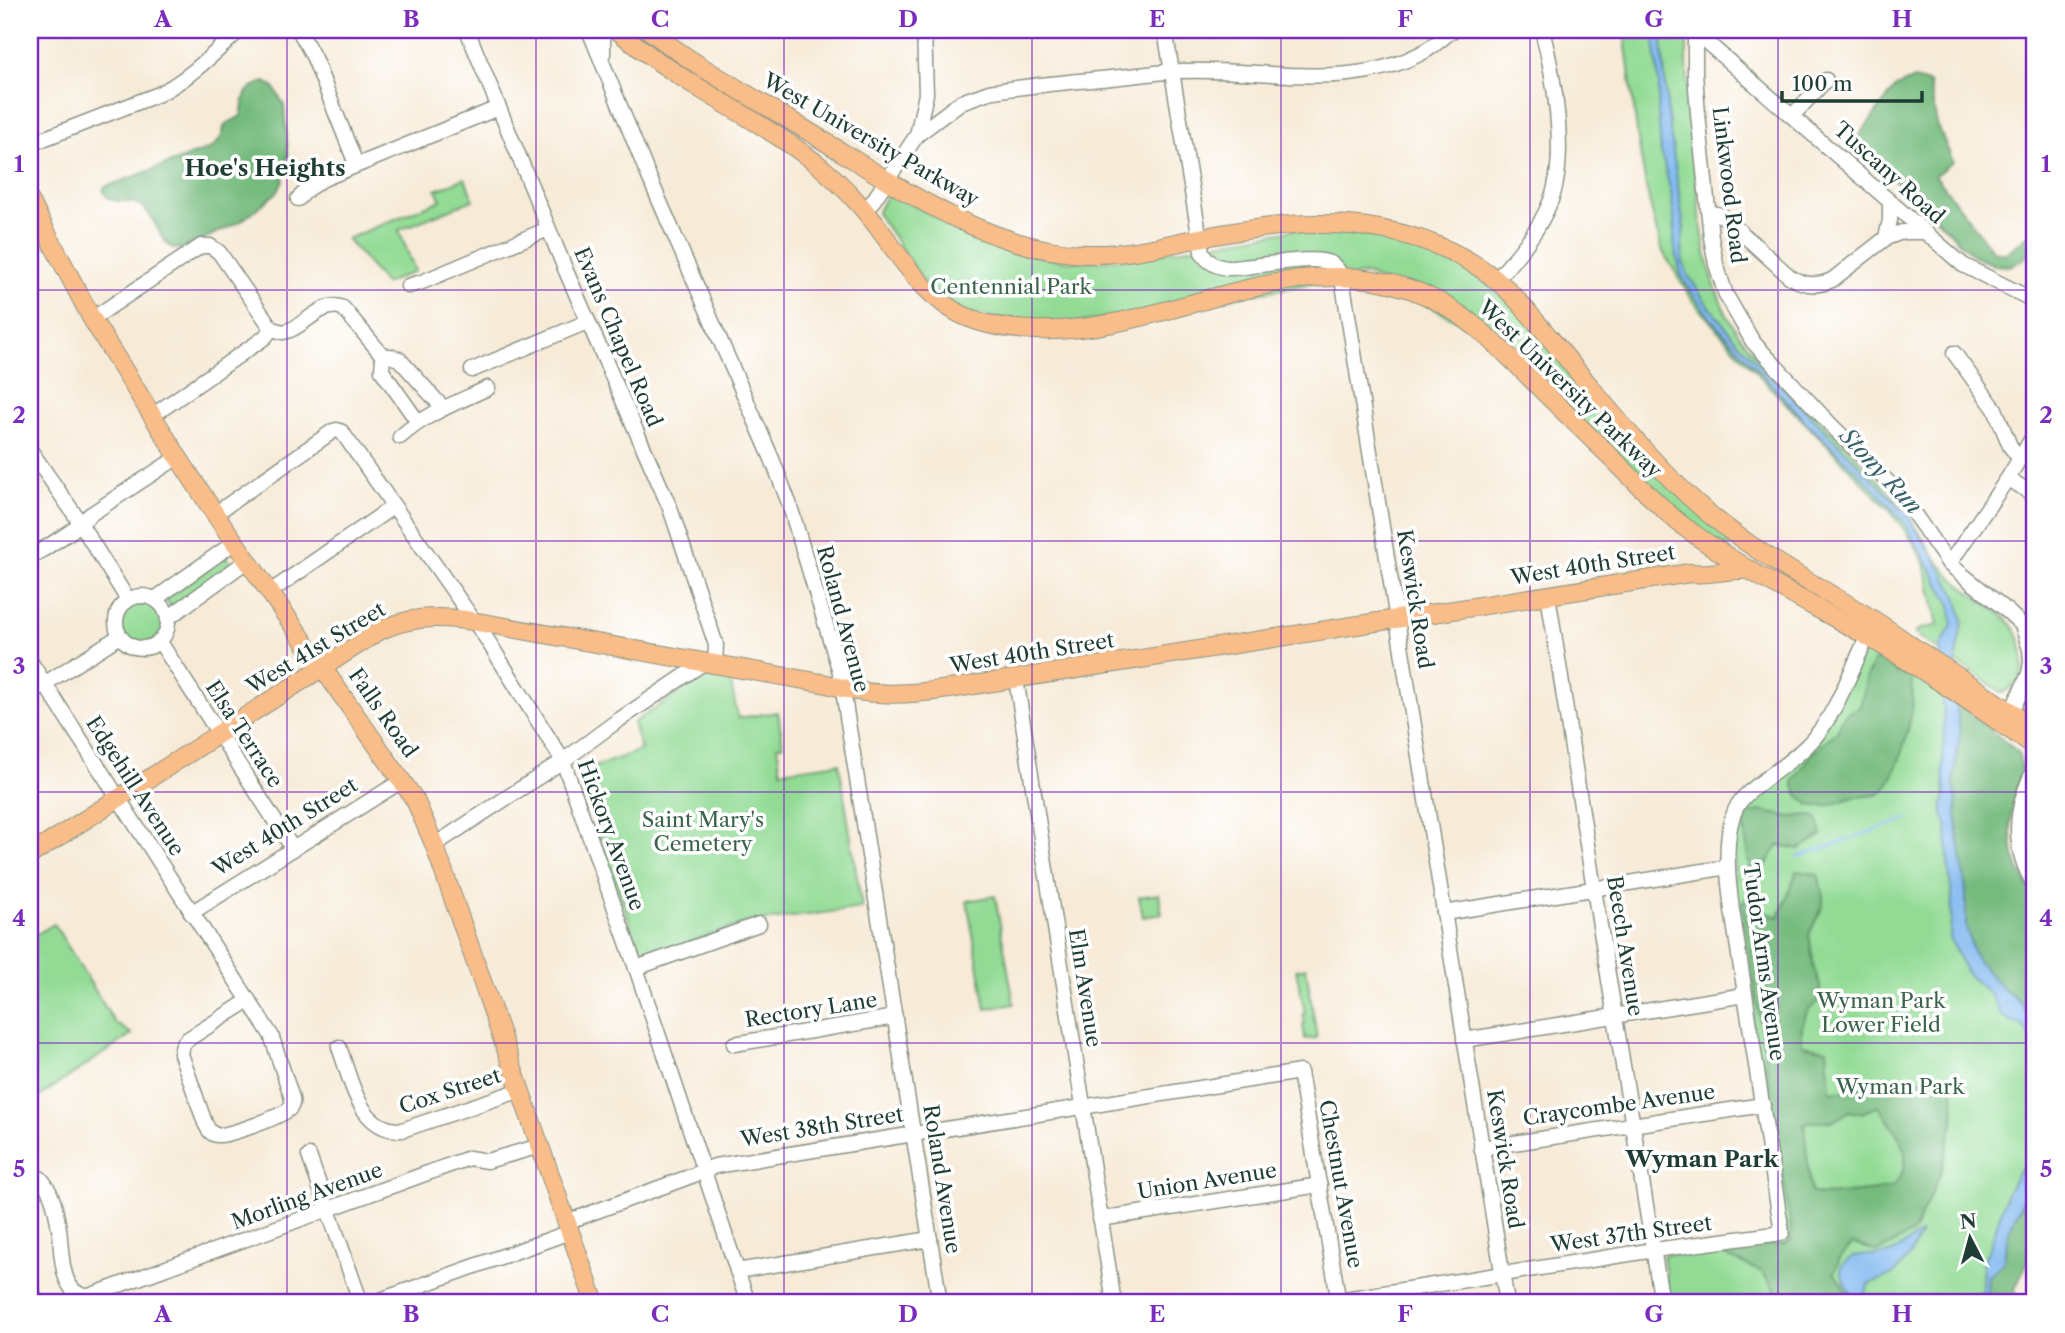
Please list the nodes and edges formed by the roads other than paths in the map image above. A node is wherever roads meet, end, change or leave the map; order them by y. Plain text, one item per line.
1 (240, 30) edge
2 (299, 30) edge
3 (467, 30) edge
4 (589, 30) edge
5 (603, 30) edge
6 (617, 30) edge
7 (649, 30) edge
8 (924, 30) edge
9 (1165, 30) edge
10 (1453, 30) edge
11 (1542, 30) edge
12 (1695, 31) edge
13 (603, 62) junction
14 (1172, 72) junction
15 (1826, 80) dead end
16 (925, 101) junction
17 (498, 108) junction
18 (945, 113) junction
19 (1793, 115) junction
20 (917, 135) junction
21 (30, 144) edge
22 (356, 164) junction
23 (887, 179) junction
24 (298, 199) dead end
25 (30, 201) edge
26 (1890, 203) junction
27 (864, 210) junction
28 (1709, 214) junction
29 (548, 229) junction
30 (1923, 232) junction
31 (1200, 238) junction
32 (1886, 238) junction
33 (1342, 278) junction
34 (1496, 280) junction
35 (408, 286) dead end
36 (2035, 301) edge
37 (92, 320) junction
38 (587, 321) junction
39 (272, 329) junction
40 (1954, 353) dead end
41 (383, 356) junction
42 (472, 370) dead end
43 (488, 388) dead end
44 (443, 408) junction
45 (152, 416) junction
46 (418, 422) junction
47 (2035, 433) edge
48 (400, 438) dead end
49 (30, 450) edge
50 (178, 457) junction
51 (2020, 458) junction
52 (2008, 478) junction
53 (2035, 496) edge
54 (394, 506) junction
55 (215, 514) junction
56 (80, 523) junction
57 (235, 542) junction
58 (30, 558) edge
59 (248, 561) junction
60 (1949, 564) junction
61 (1743, 566) junction
62 (1813, 585) junction
63 (270, 592) junction
64 (1548, 595) junction
65 (155, 599) junction
66 (128, 600) junction
67 (168, 618) junction
68 (1398, 618) junction
69 (474, 621) junction
70 (1868, 635) junction
71 (120, 636) junction
72 (160, 642) junction
73 (30, 662) edge
74 (710, 663) junction
75 (323, 667) junction
76 (1016, 678) junction
77 (44, 684) junction
78 (842, 689) junction
79 (30, 693) edge
80 (2008, 719) junction
81 (2035, 728) edge
82 (219, 734) junction
83 (2035, 747) edge
84 (563, 761) junction
85 (2035, 768) edge
86 (403, 780) junction
87 (118, 799) junction
88 (434, 844) junction
89 (293, 849) junction
90 (30, 855) edge
91 (1728, 867) junction
92 (2035, 885) edge
93 (1594, 889) junction
94 (1444, 912) junction
95 (191, 913) junction
96 (759, 924) dead end
97 (636, 968) junction
98 (1745, 995) junction
99 (248, 1001) junction
100 (1615, 1016) junction
101 (895, 1017) junction
102 (1464, 1040) junction
103 (734, 1044) dead end
104 (339, 1047) dead end
105 (1300, 1072) joint
106 (521, 1090) junction
107 (1763, 1105) junction
108 (1083, 1107) junction
109 (1633, 1124) junction
110 (914, 1134) junction
111 (540, 1146) junction
112 (1481, 1147) junction
113 (309, 1156) dead end
114 (704, 1170) junction
115 (30, 1182) edge
116 (1320, 1185) junction
117 (330, 1209) junction
118 (1100, 1219) junction
119 (568, 1227) junction
120 (1782, 1233) joint
121 (930, 1239) junction
122 (1654, 1250) junction
123 (737, 1271) junction
124 (1503, 1275) junction
125 (30, 1283) edge
126 (1339, 1302) edge
127 (36, 1303) edge
128 (361, 1303) edge
129 (372, 1303) edge
130 (595, 1303) edge
131 (748, 1303) edge
132 (940, 1303) edge
133 (1114, 1303) edge
134 (1320, 1303) edge
135 (1507, 1303) edge
136 (1662, 1303) edge

1 - 21 street
2 - 22 street
3 - 17 street, Evans Chapel Road
4 - 13 street, Roland Avenue
5 - 13 street, Roland Avenue
6 - 27 main road, West University Parkway
7 - 23 main road, West University Parkway
8 - 16 street
9 - 14 street
10 - 14 street
11 - 34 street
12 - 19 street, Tuscany Road
12 - 28 street, Linkwood Road
13 - 78 street, Roland Avenue
14 - 18 street
14 - 31 street
15 - 19 street
16 - 18 street
16 - 20 street
17 - 22 street
17 - 29 street, Evans Chapel Road
18 - 20 street
19 - 26 street, Tuscany Road
20 - 23 street
22 - 24 street
23 - 27 street
23 - 31 main road, West University Parkway
25 - 37 main road, Falls Road
26 - 30 street, Tuscany Road
26 - 32 street
27 - 33 main road, West University Parkway
28 - 32 street
28 - 60 street, Linkwood Road
29 - 35 street
29 - 38 street, Evans Chapel Road
30 - 32 street
30 - 36 street, Tuscany Road
31 - 33 street
31 - 34 main road, West University Parkway
33 - 61 main road, West University Parkway
33 - 68 street, Keswick Road
34 - 62 main road, West University Parkway
37 - 39 street
37 - 45 main road, Falls Road
38 - 42 street
38 - 74 street, Evans Chapel Road
39 - 41 street
39 - 45 street
40 - 51 street
41 - 44 street
41 - 46 street
43 - 44 street
44 - 46 street
45 - 50 main road, Falls Road
46 - 48 street
47 - 51 street
49 - 56 street
50 - 55 main road, Falls Road
50 - 56 street
51 - 52 street
52 - 53 street
52 - 60 street
54 - 55 street, Hickory Avenue
54 - 63 street
54 - 69 street, Hickory Avenue
55 - 57 main road, Falls Road
56 - 58 street
56 - 66 street
57 - 59 main road, Falls Road
57 - 65 street
59 - 63 main road, Falls Road
59 - 67 street
60 - 80 street, Linkwood Road
61 - 62 main road
61 - 64 main road, West 40th Street
61 - 70 main road, West University Parkway
62 - 70 main road, West University Parkway
63 - 75 main road, Falls Road
64 - 68 main road, West 40th Street
64 - 93 street, Beech Avenue
65 - 66 street
65 - 67 street
66 - 71 street
67 - 72 street
68 - 76 main road, West 40th Street
68 - 94 street, Keswick Road
69 - 74 main road, West 41st Street
69 - 75 main road, West 41st Street
69 - 84 street, Hickory Avenue
70 - 80 main road, West University Parkway
70 - 91 street, Tudor Arms Avenue
71 - 72 street
71 - 77 street
72 - 82 street, Elsa Terrace
73 - 77 street, Edgehill Avenue
74 - 78 main road, West 40th Street
74 - 84 street
75 - 82 main road, West 41st Street
75 - 86 main road, Falls Road
76 - 78 main road, West 40th Street
76 - 108 street, Elm Avenue
77 - 79 street
77 - 87 street, Edgehill Avenue
78 - 101 street, Roland Avenue
80 - 81 main road, West University Parkway
80 - 83 main road, West University Parkway
82 - 87 main road, West 41st Street
82 - 89 street, Elsa Terrace
84 - 88 street
84 - 97 street, Hickory Avenue
85 - 92 street
86 - 88 main road, Falls Road
86 - 89 street, West 40th Street
87 - 90 main road, West 41st Street
87 - 95 street, Edgehill Avenue
88 - 106 main road, Falls Road
89 - 95 street, West 40th Street
91 - 93 street
91 - 98 street, Tudor Arms Avenue
93 - 94 street
93 - 100 street, Beech Avenue
94 - 102 street, Keswick Road
95 - 99 street, Edgehill Avenue
96 - 97 street
97 - 114 street, Hickory Avenue
98 - 100 street
98 - 107 street, Tudor Arms Avenue
99 - 99 street, Edgehill Avenue
100 - 102 street
100 - 109 street, Beech Avenue
101 - 103 street, Rectory Lane
101 - 110 street, Roland Avenue
102 - 112 street, Keswick Road
104 - 106 street, Cox Street
105 - 108 street, West 38th Street
105 - 116 street, Chestnut Avenue
106 - 111 main road, Falls Road
107 - 109 street, Craycombe Avenue
107 - 120 street, Tudor Arms Avenue
108 - 110 street, West 38th Street
108 - 118 street, Elm Avenue
109 - 112 street, Craycombe Avenue
109 - 122 street, Beech Avenue
110 - 114 street, West 38th Street
110 - 121 street, Roland Avenue
111 - 117 street, Morling Avenue
111 - 119 main road, Falls Road
112 - 124 street, Keswick Road
113 - 117 street
114 - 119 street, West 38th Street
114 - 123 street, Hickory Avenue
115 - 117 street, Morling Avenue
116 - 118 street, Union Avenue
116 - 126 street, Chestnut Avenue
117 - 128 street
118 - 133 street, Elm Avenue
119 - 129 street, West 38th Street
119 - 130 main road, Falls Road
120 - 122 street, West 37th Street
121 - 123 street
121 - 132 street, Roland Avenue
122 - 124 street, West 37th Street
122 - 136 street, Beech Avenue
123 - 131 street, Hickory Avenue
124 - 126 street, West 37th Street
124 - 135 street, Keswick Road
125 - 127 street
126 - 134 street, West 37th Street

